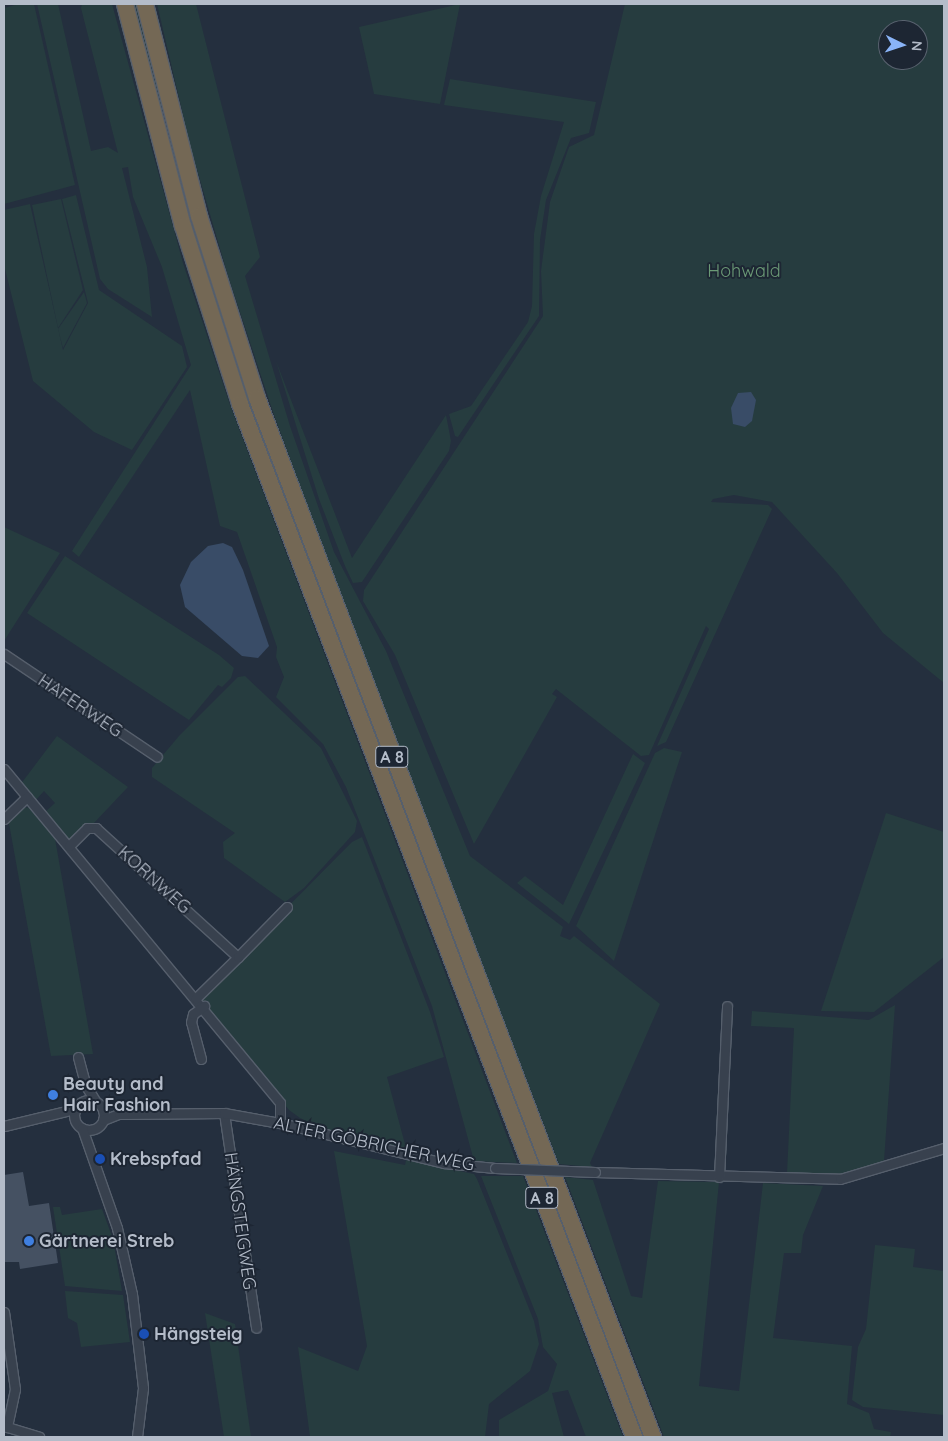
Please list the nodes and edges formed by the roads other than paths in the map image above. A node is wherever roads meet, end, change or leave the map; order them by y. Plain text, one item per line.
1 (125, 4) edge
2 (145, 4) edge
3 (4, 654) edge
4 (156, 757) dead end
5 (4, 769) edge
6 (27, 797) junction
7 (4, 819) edge
8 (68, 846) junction
9 (287, 908) dead end
10 (238, 957) junction
11 (196, 998) junction
12 (204, 1006) junction
13 (727, 1006) dead end
14 (78, 1057) dead end
15 (200, 1059) dead end
16 (86, 1086) junction
17 (82, 1101) junction
18 (99, 1104) junction
19 (224, 1113) junction
20 (75, 1114) junction
21 (119, 1114) junction
22 (280, 1123) junction
23 (100, 1124) junction
24 (4, 1126) edge
25 (82, 1128) junction
26 (944, 1148) edge
27 (93, 1151) junction
28 (719, 1177) junction
29 (4, 1312) edge
30 (256, 1328) dead end
31 (6, 1426) edge
32 (39, 1437) edge
33 (137, 1437) edge
34 (634, 1437) edge
35 (654, 1437) edge

1 - 34 highway, A 8
2 - 35 highway, A 8
3 - 4 street, HAFERWEG
5 - 6 street
6 - 7 street
6 - 8 street
8 - 10 street, KORNWEG
8 - 11 street
9 - 10 street
10 - 11 street
11 - 12 street
12 - 15 street
12 - 22 street
13 - 28 street
14 - 16 street
16 - 17 street
16 - 18 street
17 - 18 street, ALTER GÖBRICHER WEG
17 - 20 street
18 - 21 street, ALTER GÖBRICHER WEG
18 - 23 street
19 - 21 street, ALTER GÖBRICHER WEG
19 - 22 street, ALTER GÖBRICHER WEG
19 - 30 street, HÄNGSTEIGWEG
20 - 24 street
20 - 25 street
21 - 23 street, ALTER GÖBRICHER WEG
22 - 28 street, ALTER GÖBRICHER WEG, bridge
23 - 25 street
23 - 27 street
25 - 27 street
26 - 28 street, ALTER GÖBRICHER WEG
27 - 33 street
29 - 31 street
31 - 32 street

